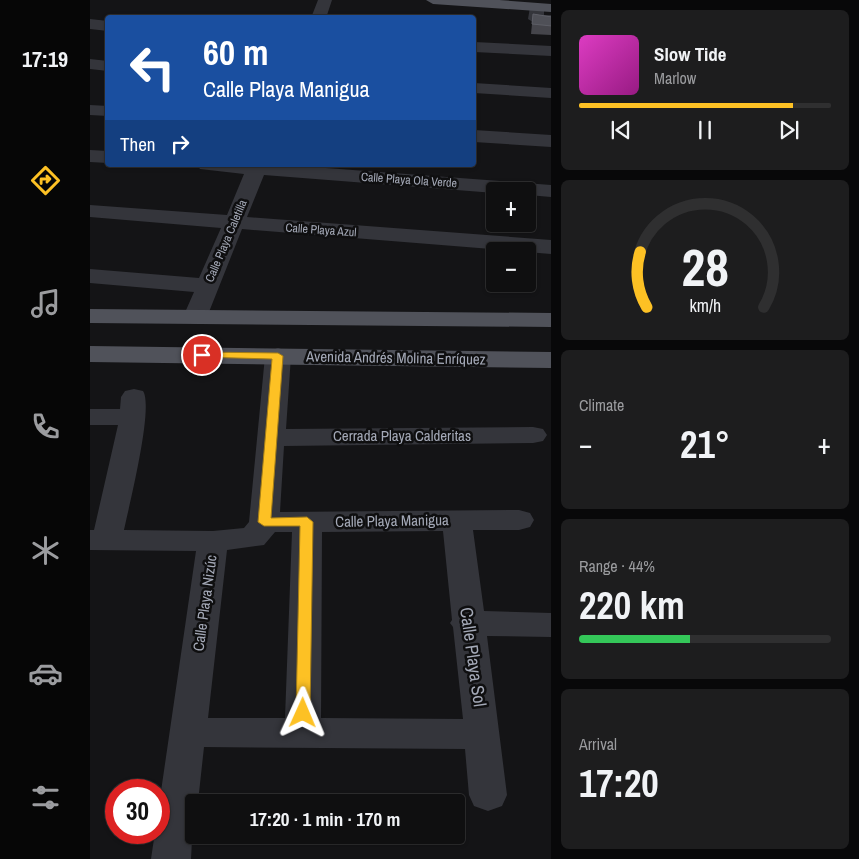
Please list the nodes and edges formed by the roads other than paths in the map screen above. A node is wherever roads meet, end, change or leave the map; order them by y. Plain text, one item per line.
1 (325, 0) edge
2 (433, 0) edge
3 (544, 7) edge
4 (319, 15) edge
5 (551, 20) edge
6 (90, 24) edge
7 (105, 26) edge
8 (476, 47) edge
9 (551, 51) edge
10 (90, 64) edge
11 (105, 66) edge
12 (476, 88) edge
13 (551, 93) edge
14 (90, 110) edge
15 (105, 111) edge
16 (476, 136) edge
17 (551, 141) edge
18 (90, 156) edge
19 (105, 158) edge
20 (258, 167) edge
21 (551, 191) edge
22 (90, 211) edge
23 (233, 223) junction
24 (551, 247) edge
25 (90, 276) edge
26 (206, 286) junction
27 (90, 316) edge
28 (195, 317) junction
29 (551, 320) edge
30 (90, 354) edge
31 (278, 356) junction
32 (551, 360) edge
33 (90, 417) edge
34 (533, 435) dead end
35 (270, 438) junction
36 (457, 520) junction
37 (519, 520) dead end
38 (264, 522) junction
39 (307, 522) junction
40 (98, 540) edge
41 (213, 541) junction
42 (467, 623) junction
43 (551, 625) edge
44 (188, 732) junction
45 (303, 732) junction
46 (484, 734) junction
47 (488, 795) dead end
48 (171, 859) edge

1 - 4 street
2 - 3 main road
3 - 5 street
6 - 7 street
8 - 9 street
10 - 11 street
12 - 13 street
14 - 15 street
16 - 17 street
18 - 19 street
20 - 21 street, Calle Playa Ola Verde
20 - 23 street, Calle Playa Caletilla
22 - 23 street, Calle Playa Azul
23 - 24 street, Calle Playa Azul
23 - 26 street, Calle Playa Caletilla
25 - 26 street
26 - 28 street, Calle Playa Caletilla
27 - 28 main road
28 - 29 main road
30 - 31 main road, Avenida Andrés Molina Enríquez
31 - 32 main road, Avenida Andrés Molina Enríquez
31 - 35 street
33 - 40 street
34 - 35 street, Cerrada Playa Calderitas
35 - 38 street
36 - 37 street, Calle Playa Manigua
36 - 39 street, Calle Playa Manigua
36 - 42 street, Calle Playa Sol
38 - 39 street, Calle Playa Manigua
38 - 41 street, Calle Playa Nizúc
39 - 45 street
40 - 41 street
41 - 44 street, Calle Playa Nizúc
42 - 43 street
42 - 46 street, Calle Playa Sol
44 - 45 street
44 - 48 street, Calle Playa Nizúc
45 - 46 street
46 - 47 street, Calle Playa Sol

